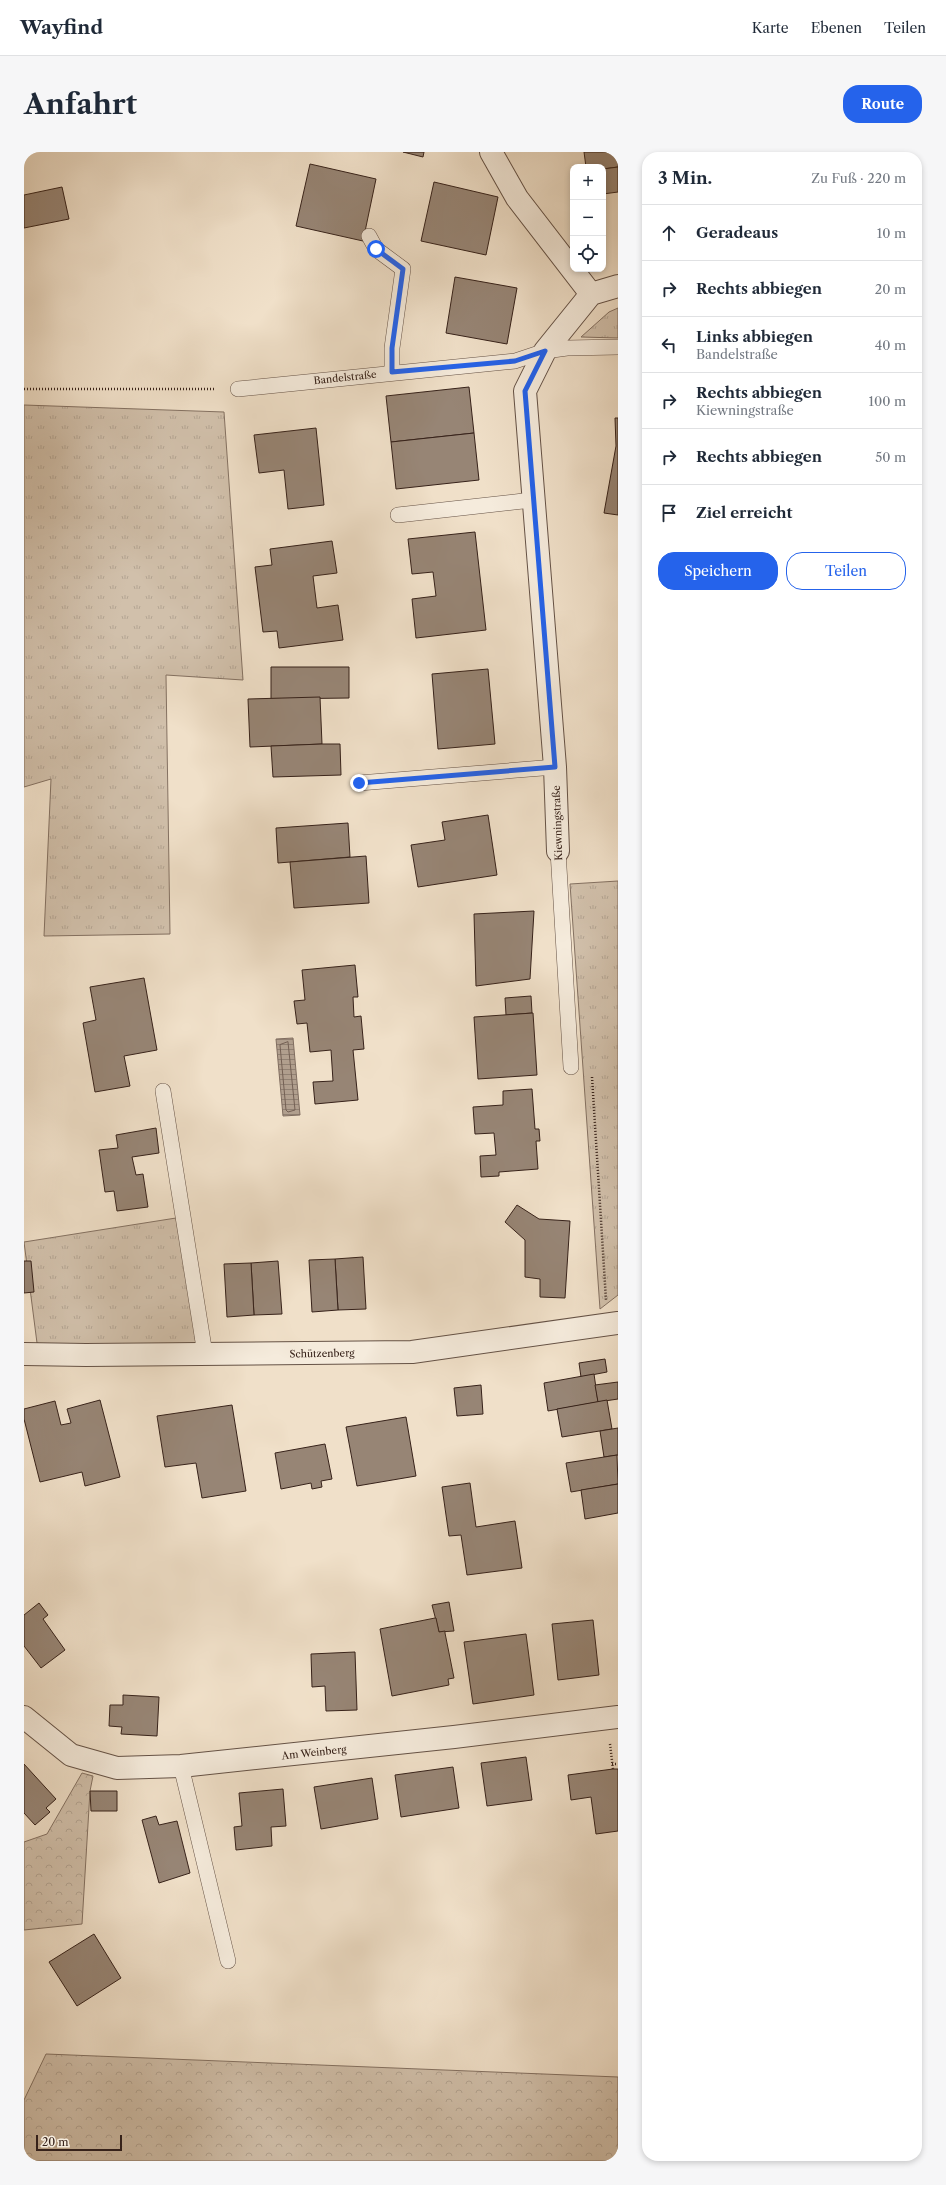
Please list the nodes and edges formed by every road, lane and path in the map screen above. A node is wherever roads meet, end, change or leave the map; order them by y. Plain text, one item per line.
1 (491, 152) edge
2 (369, 236) dead end
3 (618, 286) edge
4 (591, 294) junction
5 (618, 347) edge
6 (545, 351) junction
7 (392, 372) junction
8 (238, 388) joint
9 (24, 389) edge
10 (532, 500) junction
11 (398, 515) dead end
12 (555, 767) junction
13 (359, 783) dead end
14 (558, 851) joint
15 (571, 1067) joint
16 (163, 1091) dead end
17 (614, 1324) edge
18 (24, 1354) edge
19 (205, 1354) junction
20 (618, 1717) edge
21 (24, 1718) edge
22 (612, 1764) dead end
23 (618, 1764) edge
24 (181, 1766) junction
25 (228, 1961) dead end

1 - 4 street
2 - 7 lane
3 - 4 street
4 - 6 street, Kiewningstraße
5 - 6 lane, Bandelstraße
6 - 7 lane, Bandelstraße
6 - 10 street, Kiewningstraße
7 - 8 lane, Bandelstraße
8 - 9 path
10 - 11 lane
10 - 12 street, Kiewningstraße
12 - 13 lane
12 - 14 street, Kiewningstraße
14 - 15 lane, Kiewningstraße
15 - 17 path
16 - 19 lane
17 - 19 street, Schützenberg
18 - 19 street, Schützenberg
20 - 24 street, Am Weinberg
21 - 24 street, Am Weinberg
22 - 23 path
24 - 25 lane

